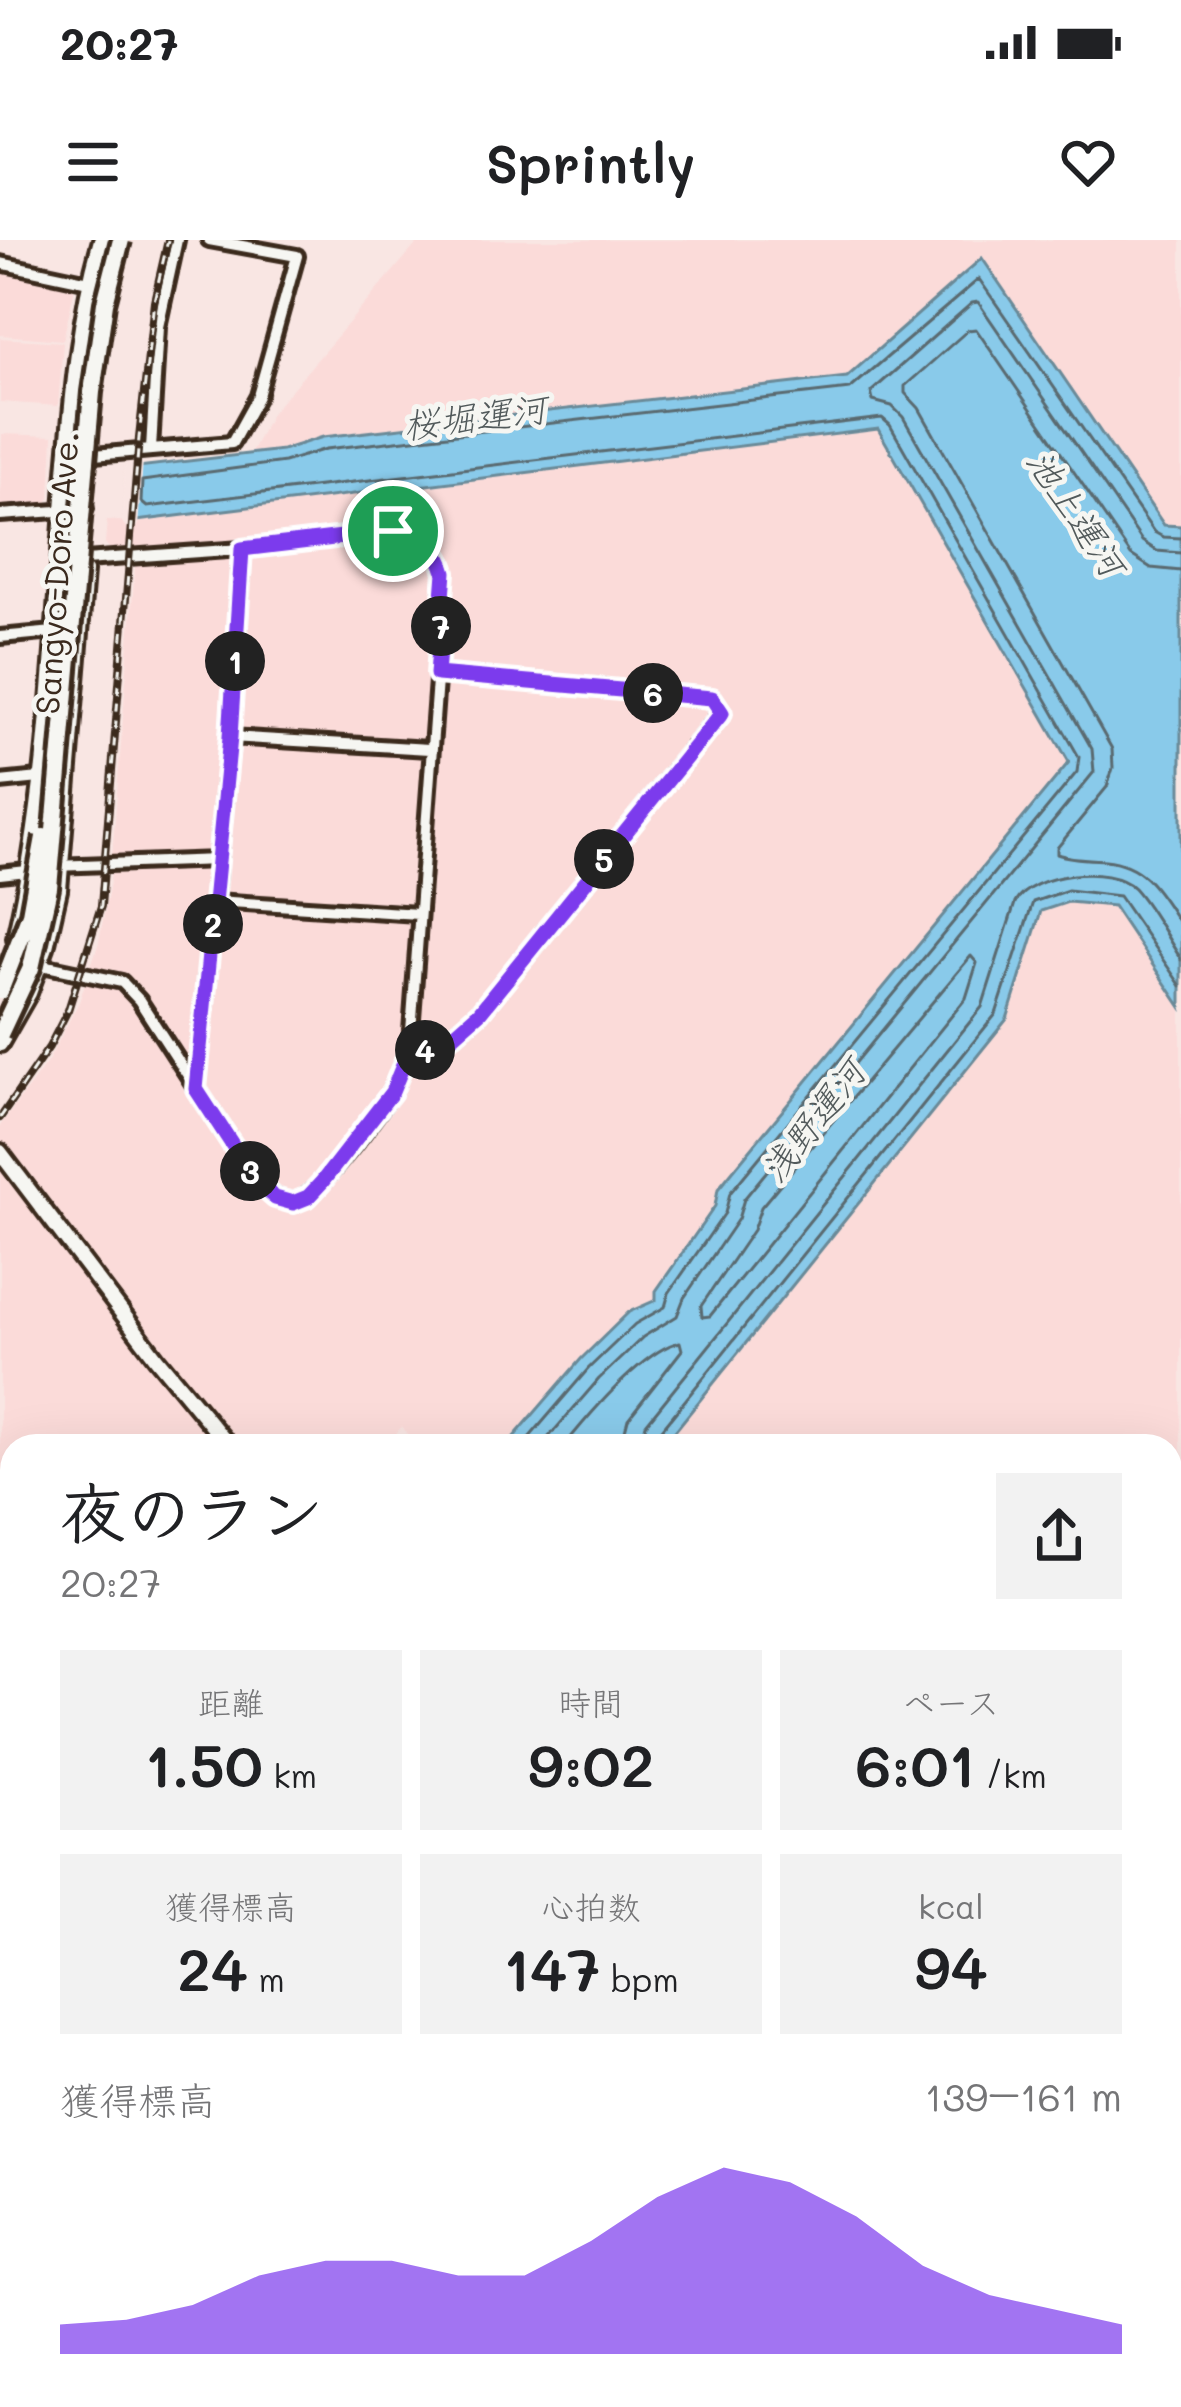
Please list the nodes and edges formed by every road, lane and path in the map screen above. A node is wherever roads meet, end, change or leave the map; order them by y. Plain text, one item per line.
1 (105, 240) edge
2 (125, 240) edge
3 (177, 240) edge
4 (209, 240) edge
5 (0, 263) edge
6 (89, 282) junction
7 (152, 449) junction
8 (94, 455) junction
9 (89, 509) junction
10 (63, 510) junction
11 (0, 515) edge
12 (242, 549) junction
13 (86, 560) junction
14 (54, 632) junction
15 (0, 638) edge
16 (437, 674) junction
17 (230, 737) junction
18 (429, 749) junction
19 (40, 778) junction
20 (0, 782) edge
21 (218, 860) junction
22 (62, 864) junction
23 (31, 871) junction
24 (0, 874) edge
25 (215, 901) junction
26 (418, 914) junction
27 (3, 961) edge
28 (40, 964) junction
29 (0, 976) edge
30 (0, 991) edge
31 (0, 1034) edge
32 (0, 1044) edge
33 (406, 1058) junction
34 (196, 1089) junction
35 (0, 1152) edge
36 (219, 1434) edge

1 - 6 main road, Sangyo-Doro Ave.
1 - 30 highway, bridge
2 - 8 main road, Sangyo-Doro Ave.
2 - 31 highway, bridge
3 - 7 street
4 - 7 street
5 - 6 street
6 - 10 main road, Sangyo-Doro Ave.
7 - 8 street
8 - 9 main road, Sangyo-Doro Ave.
9 - 10 street
9 - 13 main road, Sangyo-Doro Ave.
10 - 11 street
10 - 14 main road, Sangyo-Doro Ave.
12 - 13 street
12 - 16 street
12 - 17 street
13 - 22 main road, Sangyo-Doro Ave.
14 - 15 street
14 - 19 main road, Sangyo-Doro Ave.
16 - 18 street
16 - 33 street
17 - 18 street
17 - 21 street
18 - 26 street
19 - 20 street
19 - 23 main road, Sangyo-Doro Ave.
21 - 22 street
21 - 25 street
22 - 23 street
22 - 28 main road, Sangyo-Doro Ave.
23 - 24 street
23 - 27 main road, Sangyo-Doro Ave.
25 - 26 street
25 - 34 street
26 - 33 street
27 - 28 street
27 - 29 main road, Sangyo-Doro Ave.
28 - 32 main road, Sangyo-Doro Ave.
28 - 34 street
33 - 34 street
35 - 36 main road

